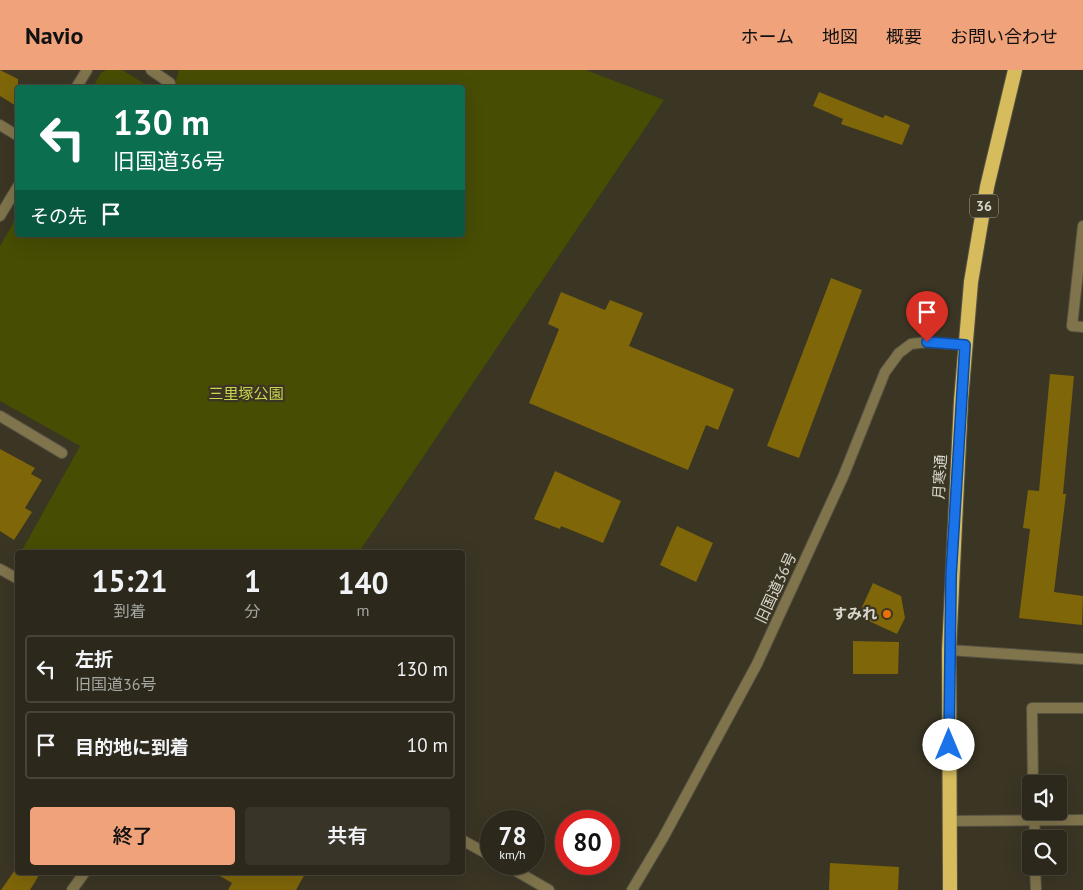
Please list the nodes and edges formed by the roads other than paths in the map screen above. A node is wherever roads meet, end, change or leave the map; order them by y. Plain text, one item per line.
1 (87, 70) edge
2 (151, 70) edge
3 (1015, 70) edge
4 (170, 83) dead end
5 (78, 85) edge
6 (0, 125) edge
7 (15, 134) edge
8 (15, 191) edge
9 (0, 216) edge
10 (1083, 226) edge
11 (1083, 327) edge
12 (965, 345) junction
13 (0, 416) edge
14 (62, 453) dead end
15 (0, 569) edge
16 (15, 577) edge
17 (949, 650) junction
18 (1083, 659) edge
19 (1083, 708) edge
20 (1033, 775) edge
21 (1022, 817) edge
22 (1067, 819) edge
23 (1083, 820) edge
24 (950, 821) junction
25 (465, 842) edge
26 (480, 850) edge
27 (83, 875) edge
28 (523, 875) edge
29 (1036, 875) edge
30 (72, 890) edge
31 (549, 890) edge
32 (632, 890) edge
33 (950, 890) edge
34 (1036, 890) edge

1 - 5 street
2 - 4 street
3 - 12 highway, 月寒通 / 36
6 - 7 street
8 - 9 street
10 - 11 street
12 - 17 highway, 月寒通 / 36
12 - 32 street, 旧国道36号
13 - 14 street
15 - 16 street
17 - 18 street
17 - 24 highway, 月寒通 / 36
19 - 20 street
21 - 24 street
22 - 23 street
24 - 33 highway, 月寒通 / 36
25 - 26 street
27 - 30 street
28 - 31 street
29 - 34 street

